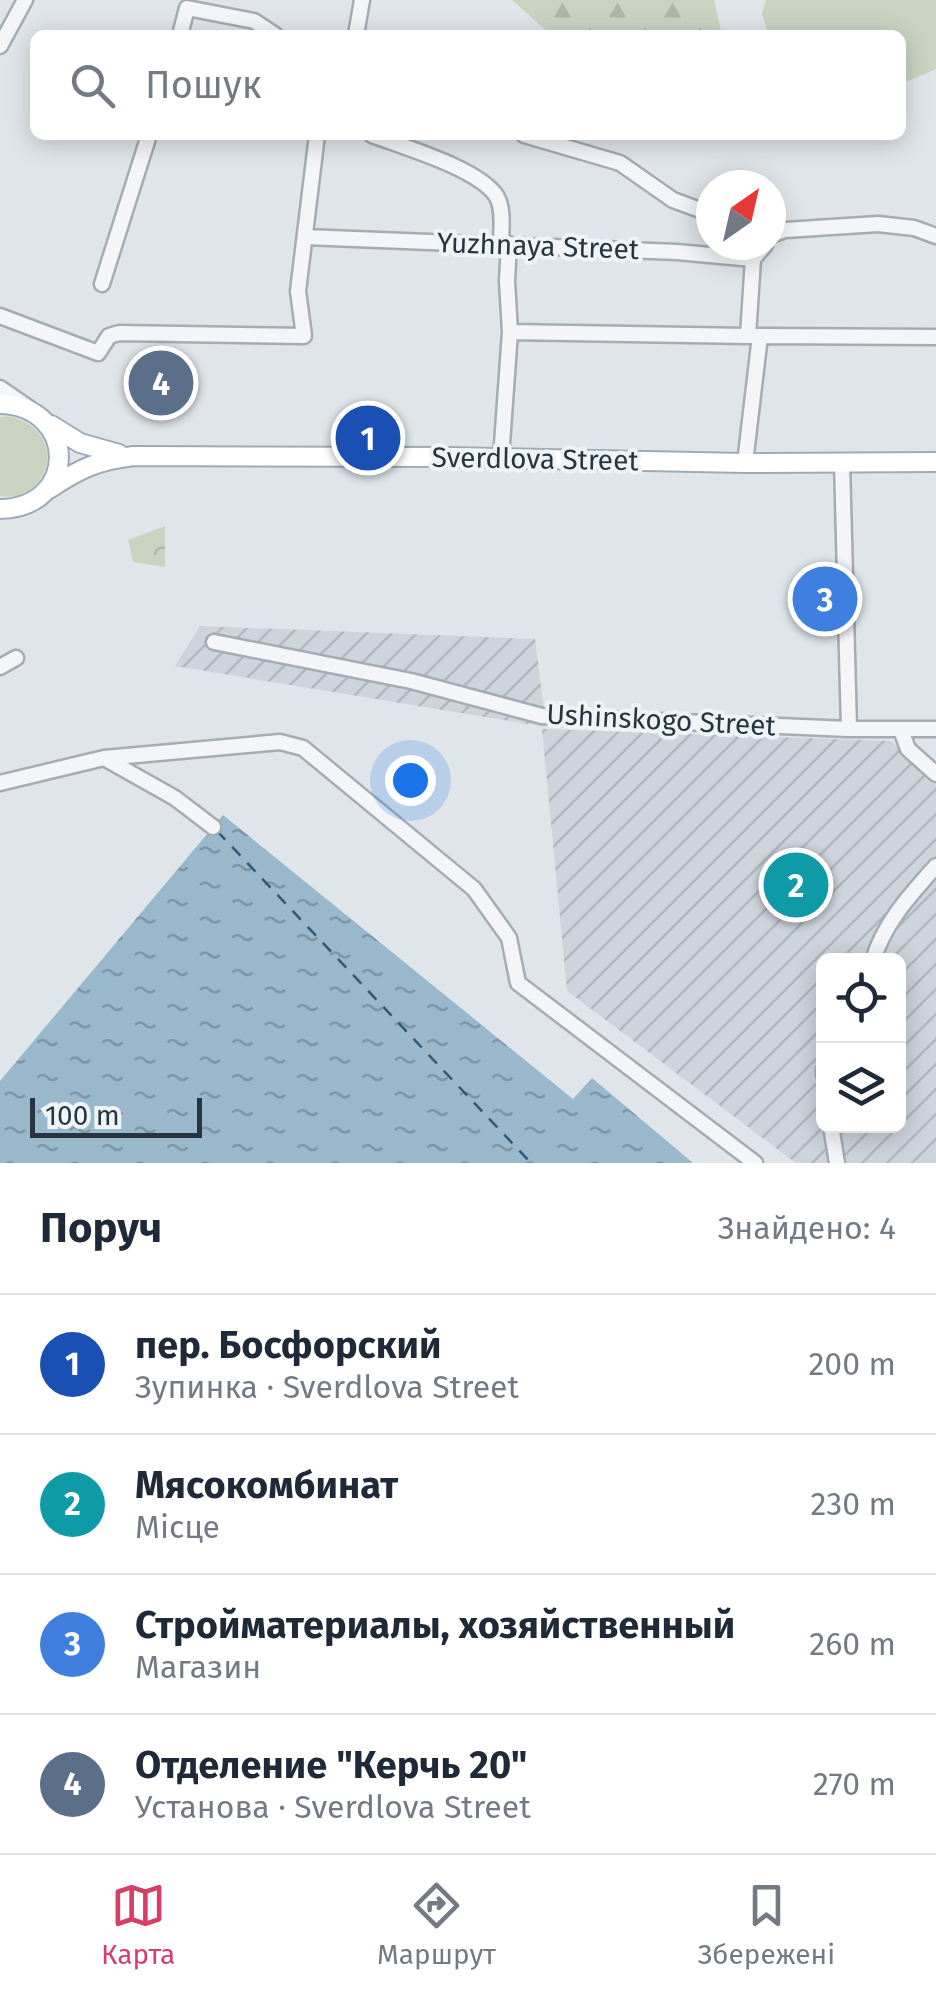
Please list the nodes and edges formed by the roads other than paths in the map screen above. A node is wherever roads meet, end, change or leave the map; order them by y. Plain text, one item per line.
1 (25, 0) edge
2 (362, 0) edge
3 (181, 30) edge
4 (268, 30) edge
5 (357, 30) edge
6 (0, 46) edge
7 (147, 140) edge
8 (316, 140) edge
9 (385, 140) edge
10 (541, 140) edge
11 (696, 208) edge
12 (786, 230) edge
13 (936, 236) edge
14 (305, 237) junction
15 (505, 244) junction
16 (696, 254) edge
17 (753, 260) edge
18 (102, 284) dead end
19 (0, 316) edge
20 (510, 332) junction
21 (754, 336) junction
22 (936, 336) edge
23 (0, 388) edge
24 (0, 404) edge
25 (40, 417) junction
26 (134, 456) junction
27 (501, 458) junction
28 (842, 462) junction
29 (936, 462) edge
30 (744, 463) junction
31 (49, 489) junction
32 (0, 509) edge
33 (214, 642) dead end
34 (16, 658) dead end
35 (0, 667) edge
36 (936, 729) edge
37 (848, 730) junction
38 (900, 730) junction
39 (104, 758) junction
40 (936, 774) edge
41 (0, 784) edge
42 (213, 827) dead end
43 (936, 866) edge
44 (875, 953) edge
45 (832, 1133) edge
46 (756, 1163) edge
47 (837, 1163) edge

1 - 6 street
2 - 5 street
3 - 4 street
7 - 18 street
8 - 14 street
9 - 15 street
10 - 11 street
12 - 13 street
14 - 15 street, Yuzhnaya Street
14 - 19 street
15 - 16 street, Yuzhnaya Street
15 - 20 street
17 - 21 street
20 - 21 street
20 - 27 street
21 - 22 street
21 - 30 street
23 - 25 street
24 - 25 main road
25 - 26 main road
25 - 31 main road
26 - 27 main road, Sverdlova Street
26 - 31 main road
27 - 30 main road, Sverdlova Street
28 - 29 main road, Sverdlova Street
28 - 30 main road, Sverdlova Street
28 - 37 street
31 - 32 main road
33 - 37 street, Ushinskogo Street
34 - 35 street
36 - 38 street, Ushinskogo Street
37 - 38 street, Ushinskogo Street
38 - 40 street
39 - 41 street
39 - 42 street
39 - 46 street
43 - 44 street
45 - 47 street

